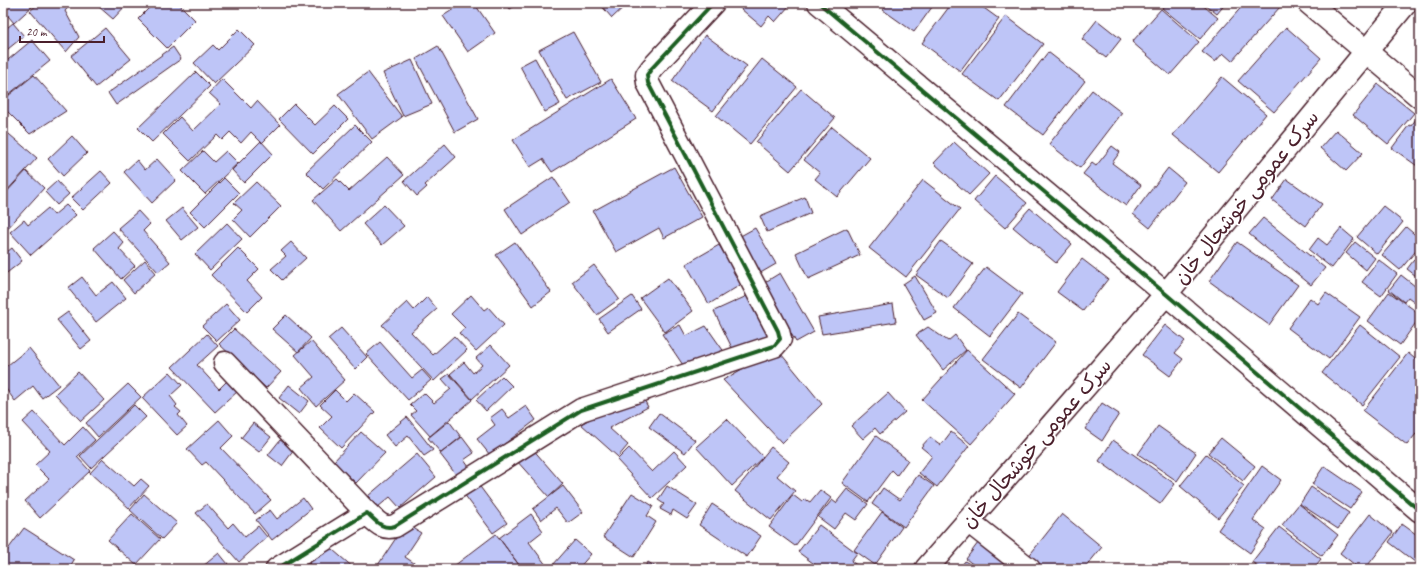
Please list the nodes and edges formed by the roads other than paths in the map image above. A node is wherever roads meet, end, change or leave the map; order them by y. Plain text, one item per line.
1 (713, 3) edge
2 (819, 3) edge
3 (1309, 3) edge
4 (1406, 3) edge
5 (1366, 51) junction
6 (1420, 97) edge
7 (1166, 294) junction
8 (225, 363) dead end
9 (1420, 511) edge
10 (367, 513) junction
11 (968, 521) junction
12 (277, 569) edge
13 (926, 569) edge
14 (1029, 569) edge

1 - 10 street
2 - 7 street
3 - 5 street
4 - 5 street, سرک عمومی خوشحال خان
5 - 6 street
5 - 7 street, سرک عمومی خوشحال خان
7 - 9 street
7 - 11 street, سرک عمومی خوشحال خان
8 - 10 street
10 - 12 street
11 - 13 street, سرک عمومی خوشحال خان
11 - 14 street

